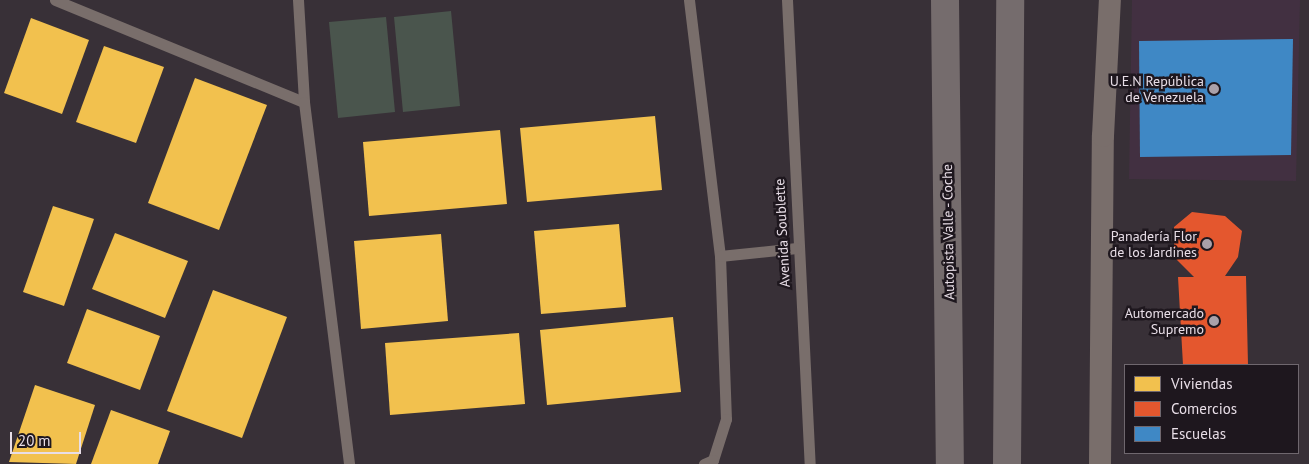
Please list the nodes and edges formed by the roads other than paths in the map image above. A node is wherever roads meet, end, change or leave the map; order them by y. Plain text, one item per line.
1 (55, 0) edge
2 (298, 0) edge
3 (689, 0) edge
4 (787, 0) edge
5 (945, 0) edge
6 (1010, 0) edge
7 (1110, 0) edge
8 (304, 102) junction
9 (797, 248) junction
10 (720, 256) junction
11 (349, 464) edge
12 (704, 464) edge
13 (810, 464) edge
14 (950, 464) edge
15 (1007, 464) edge
16 (1100, 464) edge

1 - 8 lane
2 - 8 lane
3 - 10 lane
4 - 9 lane, Avenida Soublette
5 - 14 highway, Autopista Valle - Coche
6 - 15 highway
7 - 16 street
8 - 11 lane
9 - 10 lane
9 - 13 lane, Avenida Soublette
10 - 12 lane

